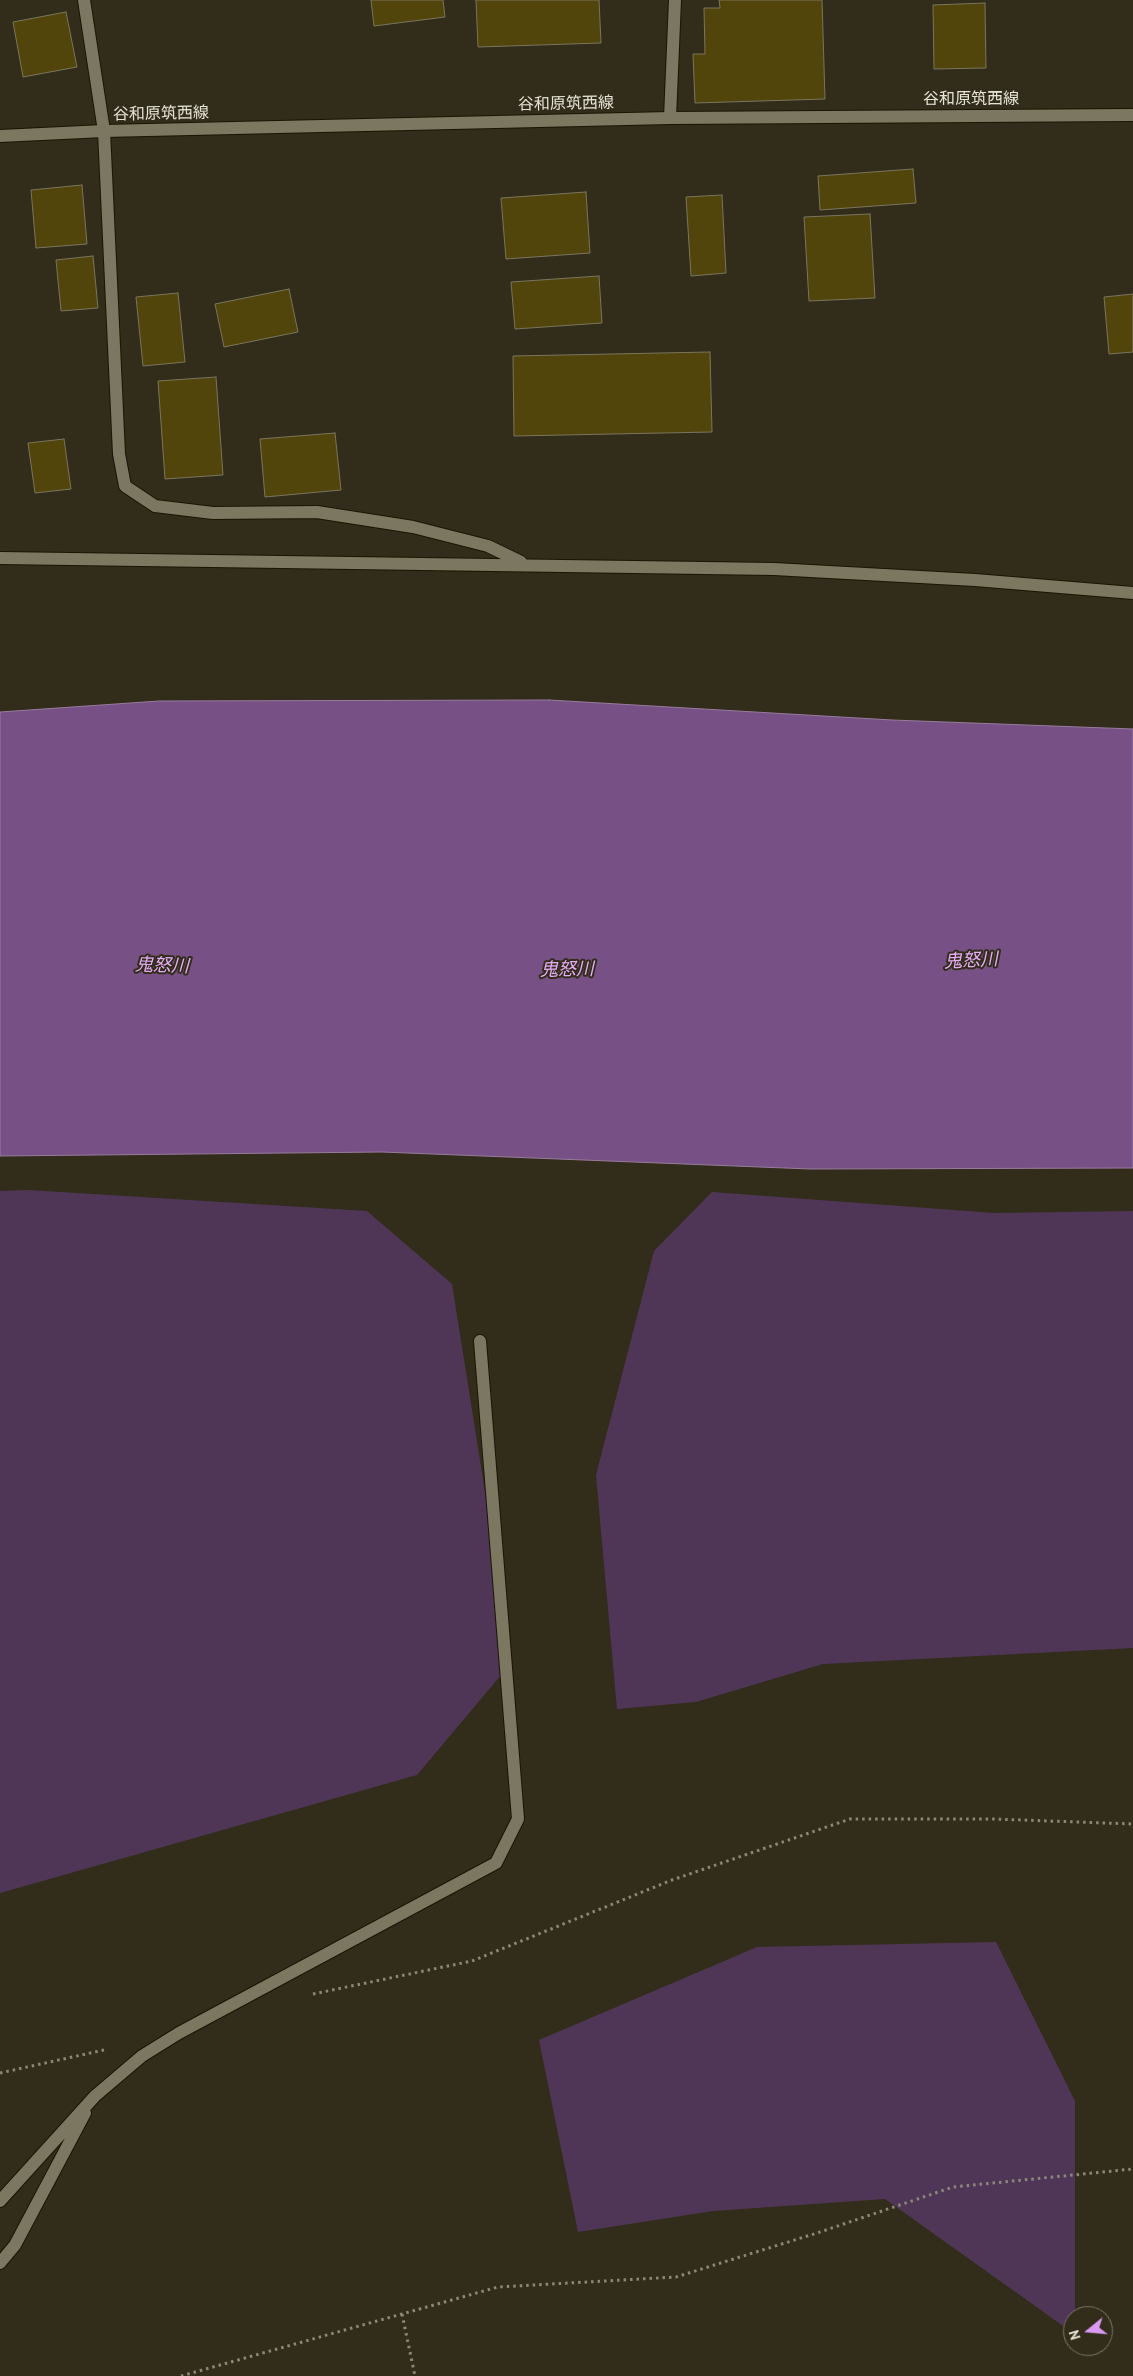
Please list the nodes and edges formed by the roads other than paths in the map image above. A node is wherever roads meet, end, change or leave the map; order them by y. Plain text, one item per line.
1 (84, 0) edge
2 (676, 0) edge
3 (1133, 115) edge
4 (670, 118) junction
5 (104, 131) junction
6 (0, 136) edge
7 (0, 558) edge
8 (525, 564) junction
9 (1133, 593) edge
10 (480, 1341) dead end
11 (95, 2096) junction
12 (0, 2200) edge
13 (0, 2262) edge

1 - 5 street
2 - 4 street
3 - 4 street, 谷和原筑西線
4 - 5 street, 谷和原筑西線
5 - 6 street, 谷和原筑西線
5 - 8 street
7 - 8 street
8 - 9 street
10 - 11 street
11 - 12 street
11 - 13 street

